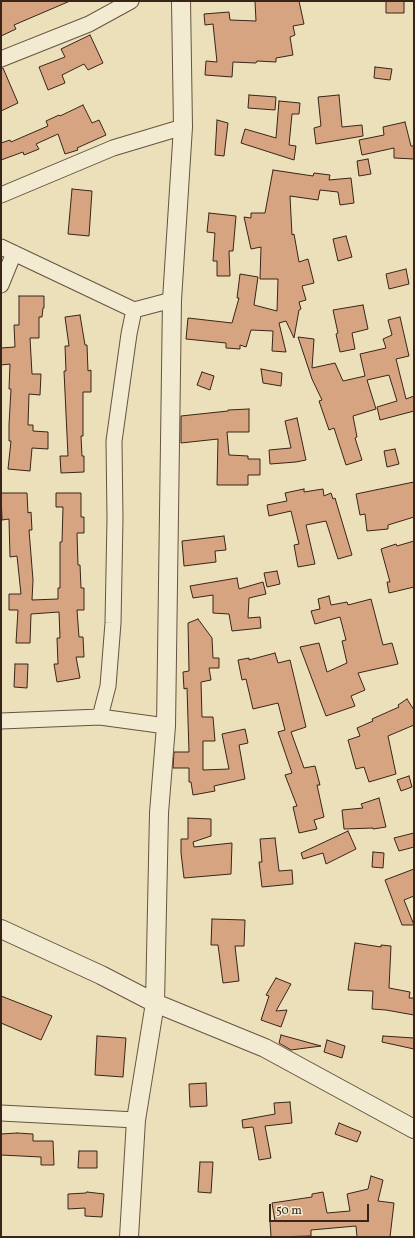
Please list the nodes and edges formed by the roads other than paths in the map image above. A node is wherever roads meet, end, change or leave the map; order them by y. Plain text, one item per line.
1 (131, 1) edge
2 (181, 1) edge
3 (1, 59) edge
4 (183, 127) junction
5 (1, 194) edge
6 (8, 250) edge
7 (1, 285) edge
8 (172, 300) junction
9 (134, 310) junction
10 (100, 717) junction
11 (1, 721) edge
12 (166, 726) junction
13 (1, 929) edge
14 (155, 1003) junction
15 (1, 1114) edge
16 (136, 1120) junction
17 (414, 1129) edge
18 (129, 1237) edge

1 - 3 street
2 - 4 street
4 - 5 street
4 - 8 street
6 - 7 street
6 - 9 street
8 - 9 street
8 - 12 street
9 - 10 street
10 - 11 street
10 - 12 street
12 - 14 street
13 - 14 street
14 - 16 street
14 - 17 street
15 - 16 street
16 - 18 street

